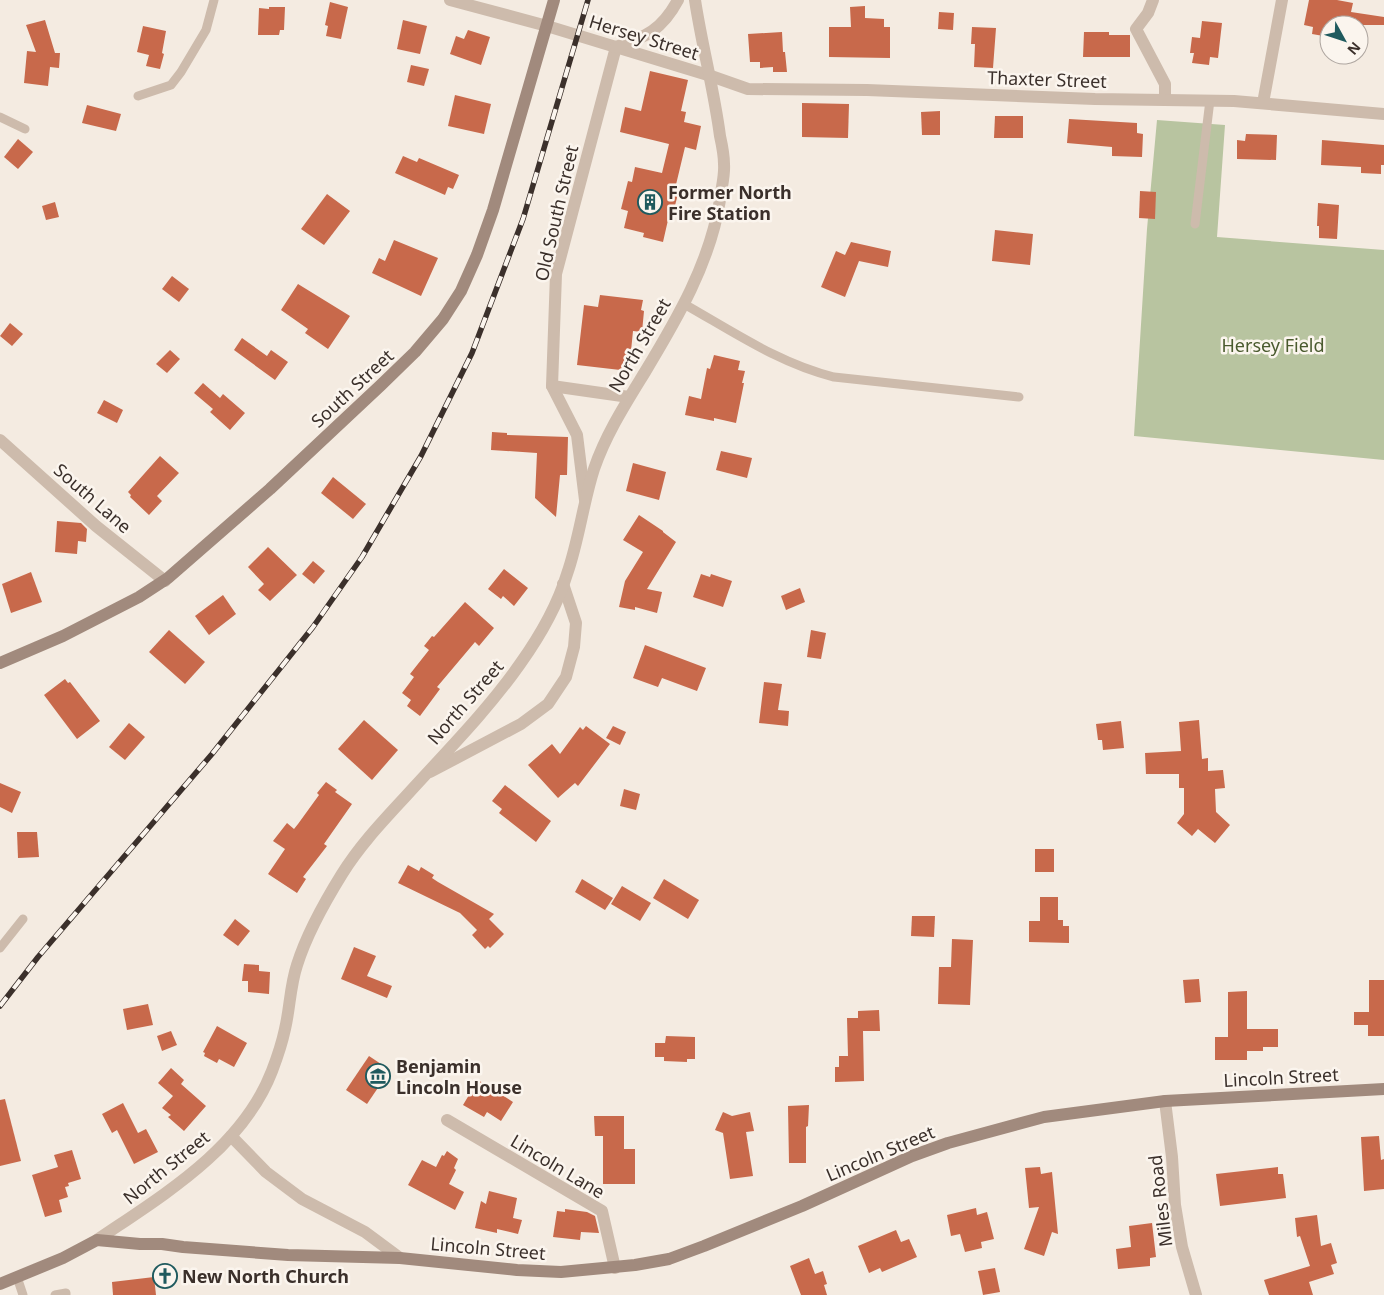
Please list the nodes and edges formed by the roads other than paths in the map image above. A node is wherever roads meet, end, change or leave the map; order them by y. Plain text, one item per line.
1 (214, 0) edge
2 (450, 0) edge
3 (554, 0) edge
4 (678, 0) edge
5 (695, 0) edge
6 (1153, 0) edge
7 (1282, 0) edge
8 (547, 26) junction
9 (616, 47) junction
10 (711, 76) junction
11 (138, 96) dead end
12 (1165, 100) junction
13 (1210, 100) junction
14 (1263, 103) junction
15 (1384, 114) edge
16 (0, 117) edge
17 (25, 130) dead end
18 (1195, 224) dead end
19 (684, 304) junction
20 (552, 386) junction
21 (1019, 396) dead end
22 (629, 397) junction
23 (0, 440) edge
24 (586, 503) junction
25 (165, 581) junction
26 (563, 584) junction
27 (0, 663) edge
28 (426, 774) junction
29 (23, 919) dead end
30 (0, 948) edge
31 (1384, 1089) edge
32 (1165, 1101) junction
33 (447, 1120) dead end
34 (231, 1136) junction
35 (97, 1240) junction
36 (400, 1258) junction
37 (615, 1268) junction
38 (18, 1277) junction
39 (0, 1284) edge
40 (23, 1295) edge
41 (55, 1295) edge
42 (66, 1295) edge
43 (1196, 1295) edge

1 - 11 lane
2 - 8 street, Hersey Street
3 - 8 main road, South Street
4 - 9 street
5 - 10 street, North Street
6 - 12 street
7 - 14 street
8 - 9 street, Hersey Street
8 - 25 main road, South Street
9 - 10 street, Hersey Street
9 - 20 street, Old South Street
10 - 12 street, Thaxter Street
10 - 19 street, North Street
12 - 13 street, Thaxter Street
13 - 14 street, Thaxter Street
13 - 18 lane
14 - 15 street, Thaxter Street
16 - 17 lane
19 - 21 lane
19 - 22 street, North Street
20 - 22 street
20 - 24 street, Old South Street
22 - 24 street, North Street
23 - 25 street, South Lane
24 - 26 street, North Street
25 - 27 main road, South Street
26 - 28 street, North Street
26 - 28 street
28 - 34 street, North Street
29 - 30 lane
31 - 32 main road, Lincoln Street
32 - 37 main road, Lincoln Street
32 - 43 street, Miles Road
33 - 37 street, Lincoln Lane
34 - 35 street, North Street
34 - 36 street
35 - 36 main road, Lincoln Street
35 - 38 main road, North Street
36 - 37 main road, Lincoln Street
38 - 39 main road, North Street
38 - 40 lane
41 - 42 lane

